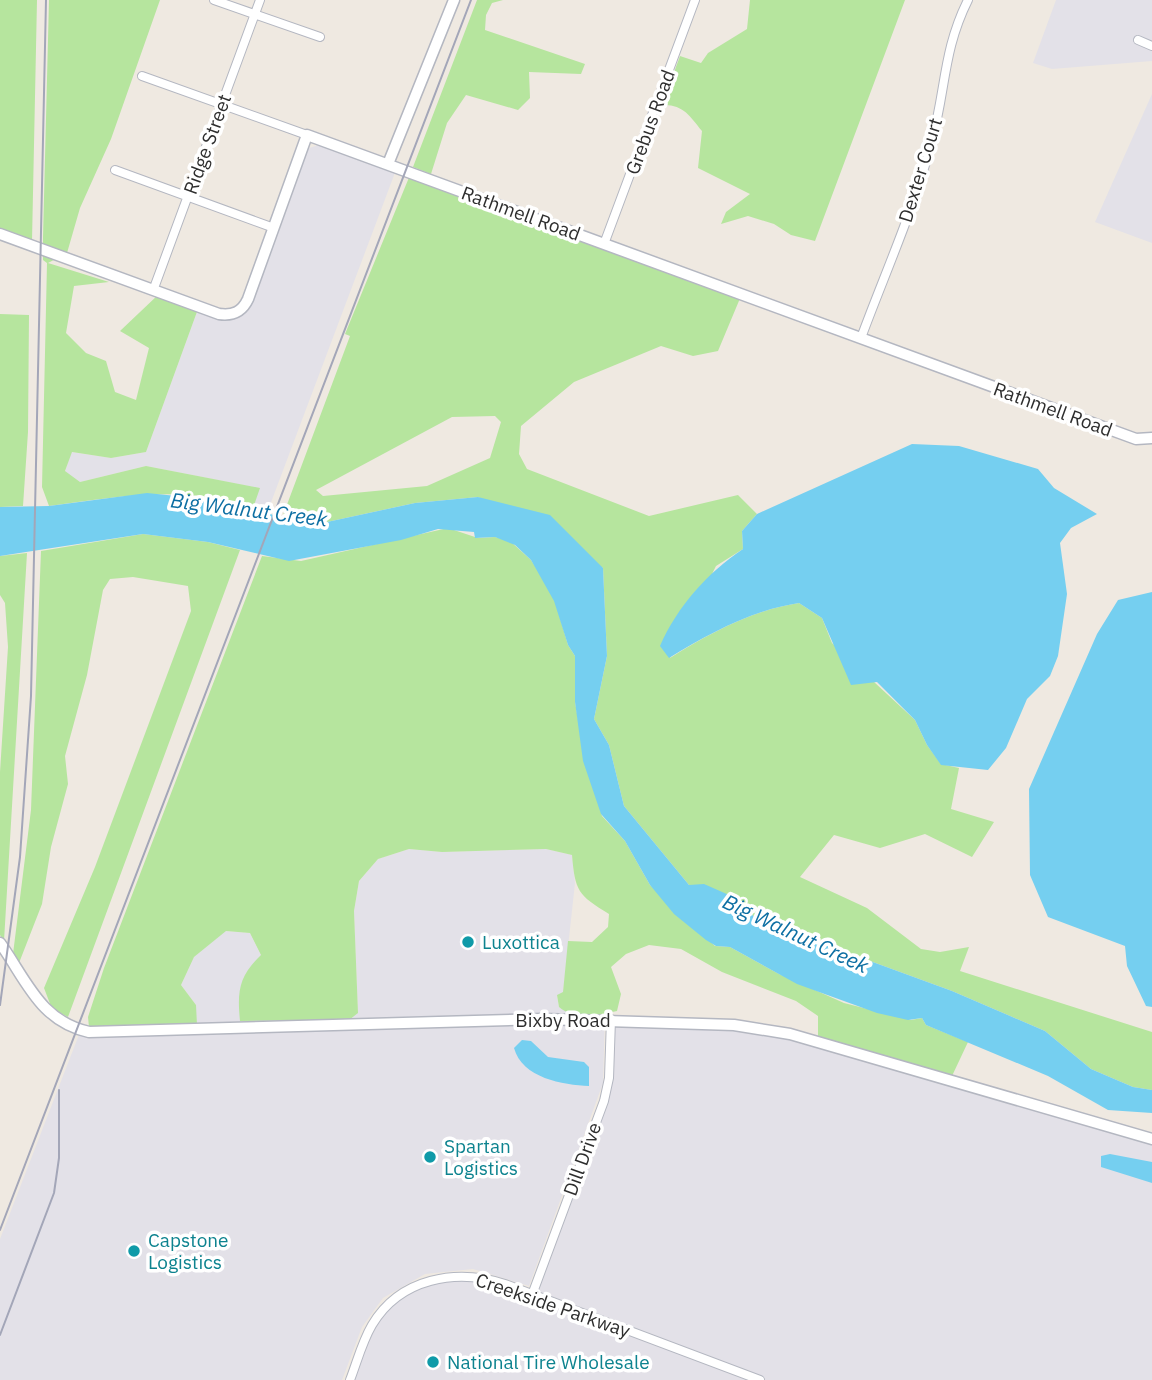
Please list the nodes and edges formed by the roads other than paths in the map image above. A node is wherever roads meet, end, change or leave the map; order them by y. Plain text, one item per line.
1 (214, 0) edge
2 (260, 0) edge
3 (454, 0) edge
4 (695, 0) edge
5 (968, 0) edge
6 (255, 15) junction
7 (320, 37) dead end
8 (1138, 40) dead end
9 (1152, 46) edge
10 (142, 76) dead end
11 (221, 106) junction
12 (307, 135) junction
13 (388, 164) junction
14 (115, 170) dead end
15 (188, 197) junction
16 (274, 228) junction
17 (0, 234) edge
18 (604, 244) junction
19 (154, 288) junction
20 (861, 338) junction
21 (1152, 438) edge
22 (0, 943) edge
23 (611, 1019) junction
24 (1152, 1139) edge
25 (532, 1295) junction
26 (350, 1380) edge
27 (760, 1380) edge

1 - 6 street
2 - 6 street, Ridge Street
3 - 13 street
4 - 18 street, Grebus Road
5 - 20 street, Dexter Court
6 - 7 street
6 - 11 street, Ridge Street
8 - 9 street
10 - 11 street
11 - 12 street
11 - 15 street, Ridge Street
12 - 13 street, Rathmell Road
12 - 16 street
13 - 18 street, Rathmell Road
14 - 15 street
15 - 16 street
15 - 19 street, Ridge Street
16 - 19 street
17 - 19 street
18 - 20 street, Rathmell Road
20 - 21 street, Rathmell Road
22 - 23 street, Bixby Road
23 - 24 street, Bixby Road
23 - 25 street, Dill Drive
25 - 26 street, Creekside Parkway
25 - 27 street, Creekside Parkway

